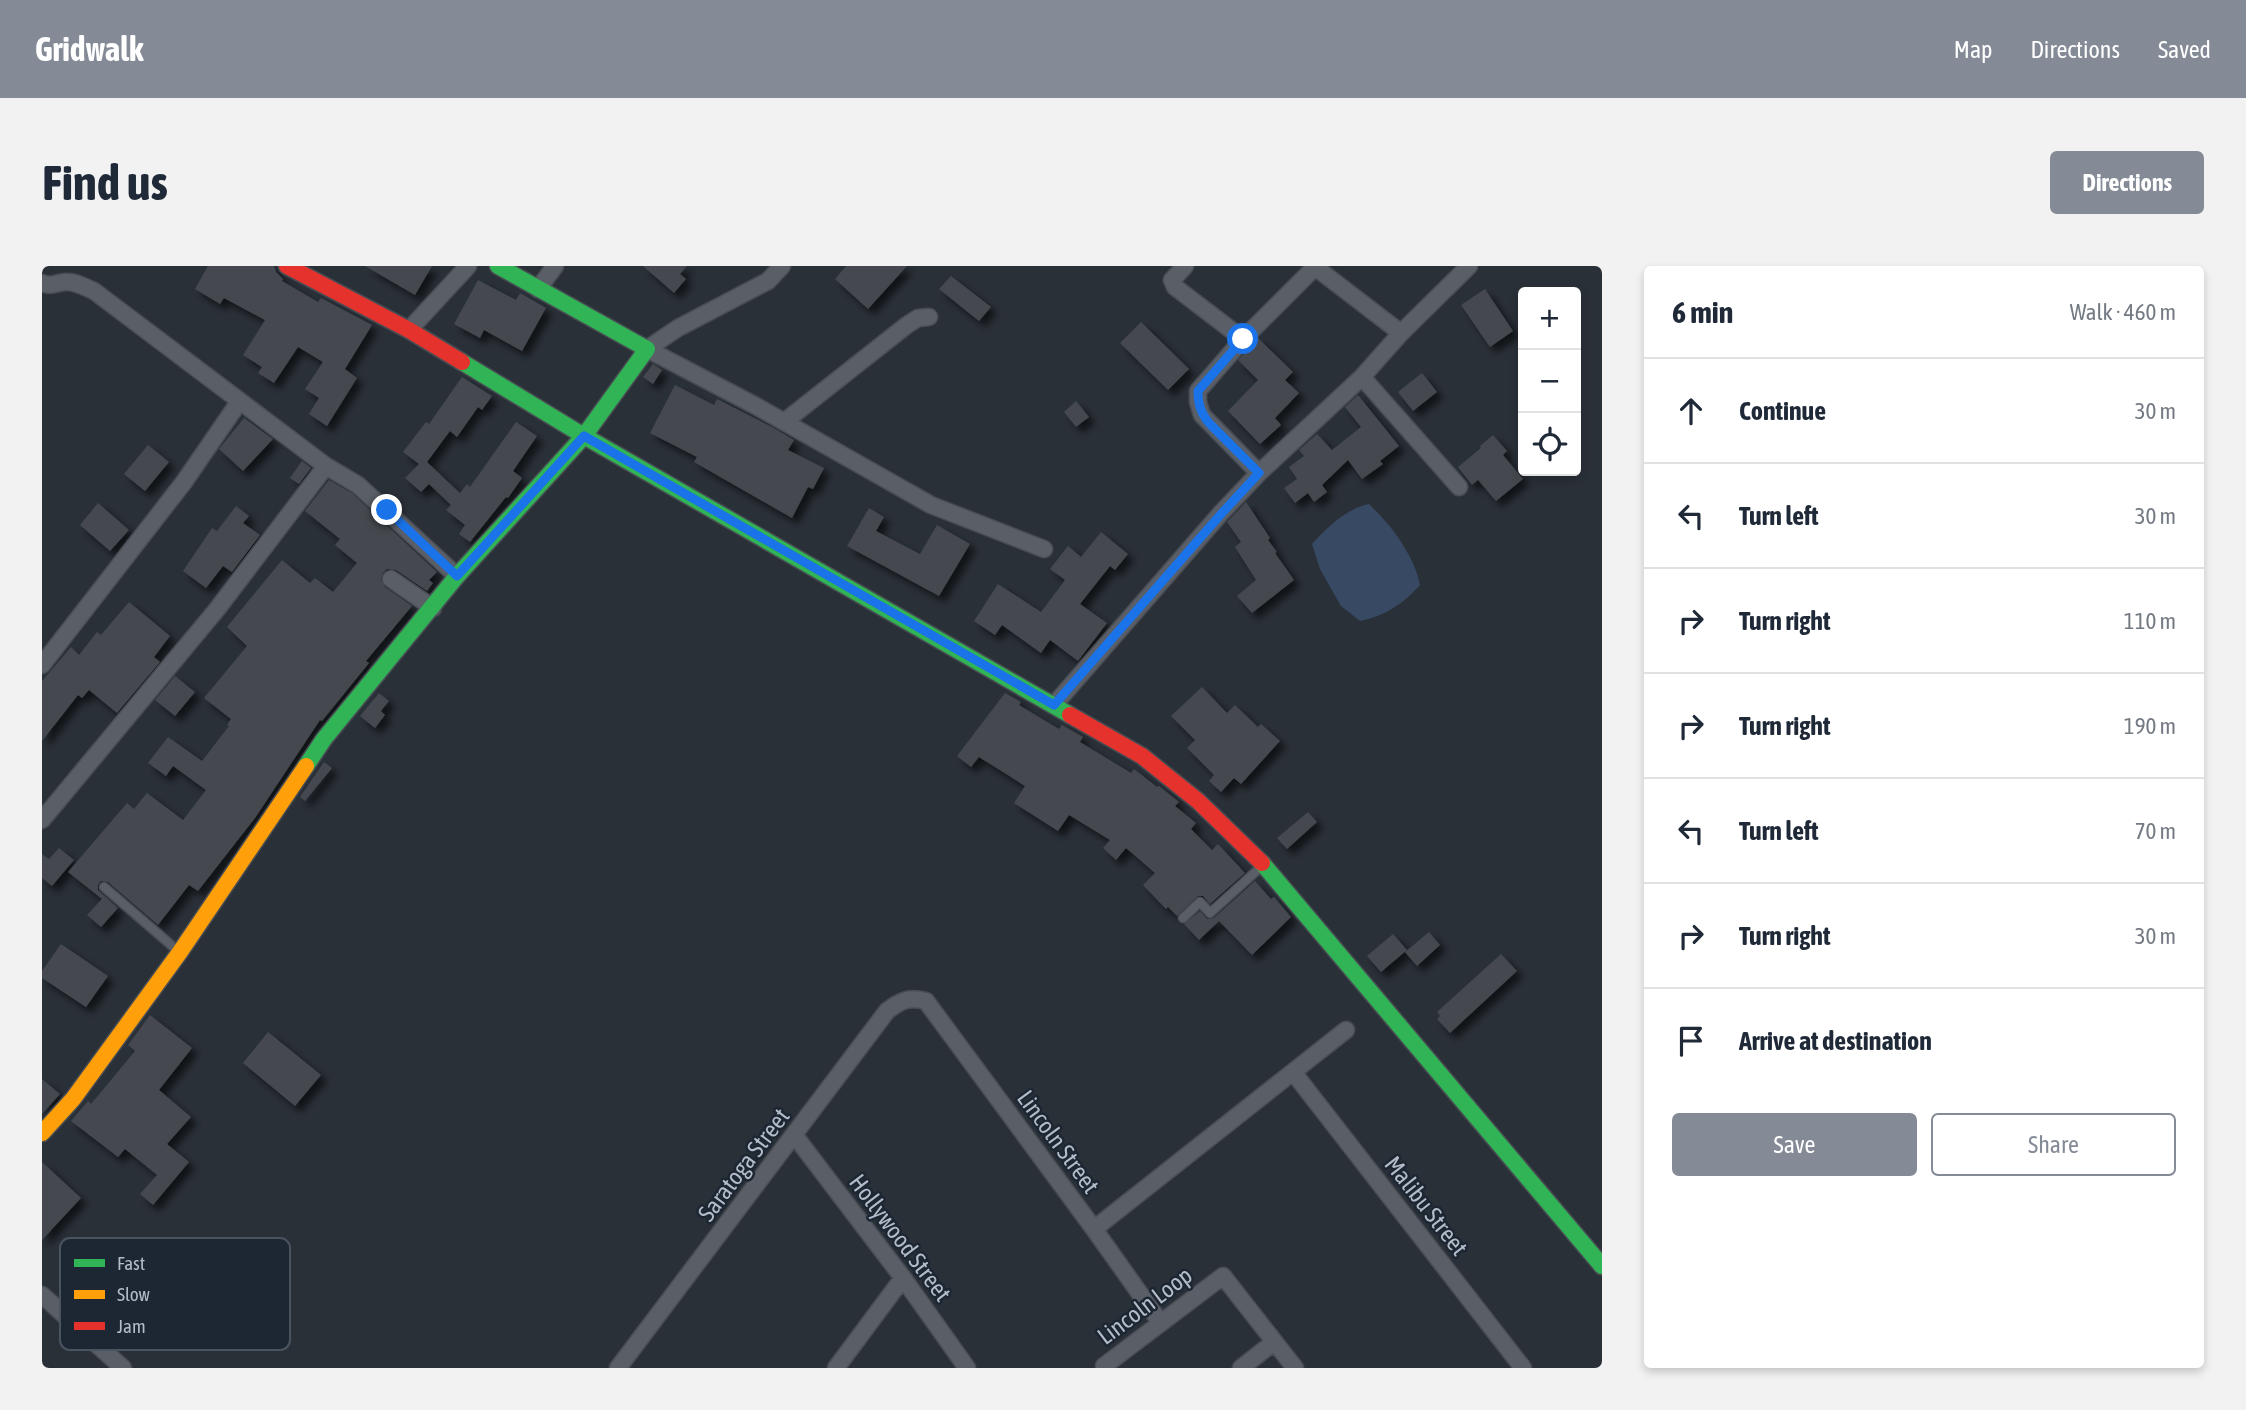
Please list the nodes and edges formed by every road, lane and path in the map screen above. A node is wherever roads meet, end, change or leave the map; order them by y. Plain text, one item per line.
1 (287, 266) edge
2 (468, 266) edge
3 (498, 266) edge
4 (555, 266) edge
5 (782, 266) edge
6 (1185, 266) edge
7 (1315, 266) edge
8 (1469, 266) edge
9 (42, 284) edge
10 (538, 289) junction
11 (929, 317) dead end
12 (409, 330) junction
13 (1401, 333) junction
14 (1243, 339) junction
15 (647, 349) junction
16 (1362, 377) junction
17 (239, 402) junction
18 (784, 422) junction
19 (584, 436) junction
20 (326, 466) junction
21 (1259, 473) junction
22 (1459, 487) dead end
23 (1044, 549) dead end
24 (457, 576) junction
25 (391, 579) dead end
26 (433, 608) junction
27 (42, 664) edge
28 (1054, 705) junction
29 (42, 820) edge
30 (1264, 865) junction
31 (104, 887) dead end
32 (1183, 918) dead end
33 (180, 952) junction
34 (912, 998) joint
35 (1346, 1030) dead end
36 (1293, 1072) junction
37 (42, 1133) edge
38 (795, 1136) junction
39 (1094, 1229) junction
40 (1602, 1266) edge
41 (903, 1278) junction
42 (42, 1295) edge
43 (60, 1311) edge
44 (1160, 1322) junction
45 (1274, 1342) junction
46 (102, 1350) edge
47 (122, 1368) edge
48 (618, 1368) edge
49 (836, 1368) edge
50 (967, 1368) edge
51 (1106, 1368) edge
52 (1241, 1368) edge
53 (1294, 1368) edge
54 (1523, 1368) edge

1 - 12 street
2 - 12 street
3 - 10 street
4 - 10 street
5 - 15 street
6 - 14 street
7 - 13 street
7 - 14 street
8 - 13 street
9 - 17 street
10 - 15 street
11 - 18 street
12 - 19 street
13 - 16 street
14 - 21 street
15 - 18 street
15 - 19 street
16 - 21 street
16 - 22 street
17 - 20 street
17 - 27 street
18 - 23 street
19 - 24 street
19 - 28 street
20 - 24 street
20 - 29 street
21 - 28 street
24 - 26 street
25 - 26 street
26 - 33 street
28 - 30 street
30 - 32 lane
30 - 40 street
31 - 33 lane
33 - 37 street
34 - 38 street, Saratoga Street
34 - 39 street, Lincoln Street
35 - 36 street
36 - 39 street
36 - 54 street, Malibu Street
38 - 41 street, Hollywood Street
38 - 48 street, Saratoga Street
39 - 44 street, Lincoln Street
41 - 49 street
41 - 50 street, Hollywood Street
42 - 43 street
44 - 45 street, Lincoln Loop
44 - 51 street, Lincoln Loop
45 - 52 street
45 - 53 street, Lincoln Loop
46 - 47 street

